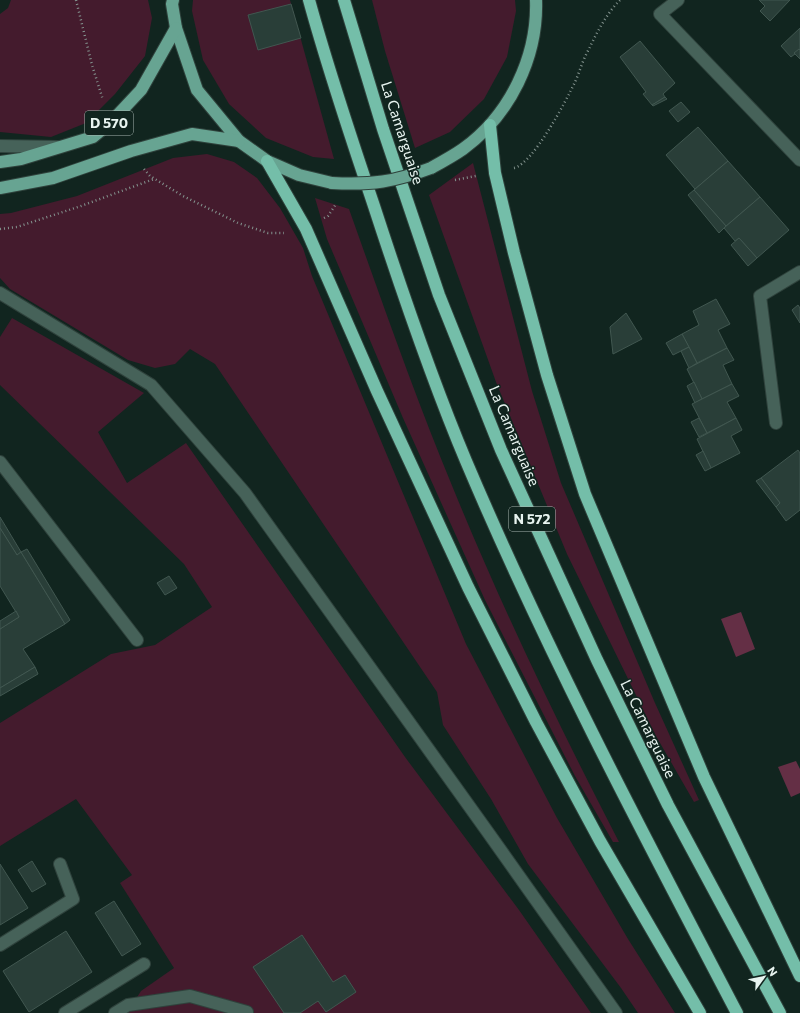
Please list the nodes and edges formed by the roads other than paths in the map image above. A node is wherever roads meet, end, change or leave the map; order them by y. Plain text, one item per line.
1 (309, 0) edge
2 (344, 0) edge
3 (536, 0) edge
4 (678, 0) edge
5 (171, 1) edge
6 (176, 28) junction
7 (490, 125) junction
8 (239, 141) junction
9 (0, 146) edge
10 (63, 147) junction
11 (800, 160) edge
12 (267, 161) junction
13 (0, 162) edge
14 (0, 188) edge
15 (800, 272) edge
16 (0, 293) edge
17 (776, 423) dead end
18 (0, 462) edge
19 (137, 640) dead end
20 (60, 864) dead end
21 (0, 945) edge
22 (144, 964) dead end
23 (800, 976) edge
24 (247, 1012) edge
25 (65, 1013) edge
26 (116, 1013) edge
27 (616, 1013) edge
28 (700, 1013) edge
29 (737, 1013) edge
30 (780, 1013) edge

1 - 29 highway, N 572
2 - 30 highway, La Camarguaise / N 572
3 - 7 main road
4 - 11 street
5 - 6 main road
6 - 8 main road
6 - 10 main road, D 570
7 - 12 main road, bridge
7 - 23 highway
8 - 12 main road
8 - 14 main road, D 570
9 - 10 street
10 - 13 main road, D 570
12 - 28 highway
15 - 17 street
16 - 27 street
18 - 19 street
20 - 21 street
22 - 25 street
24 - 26 street

